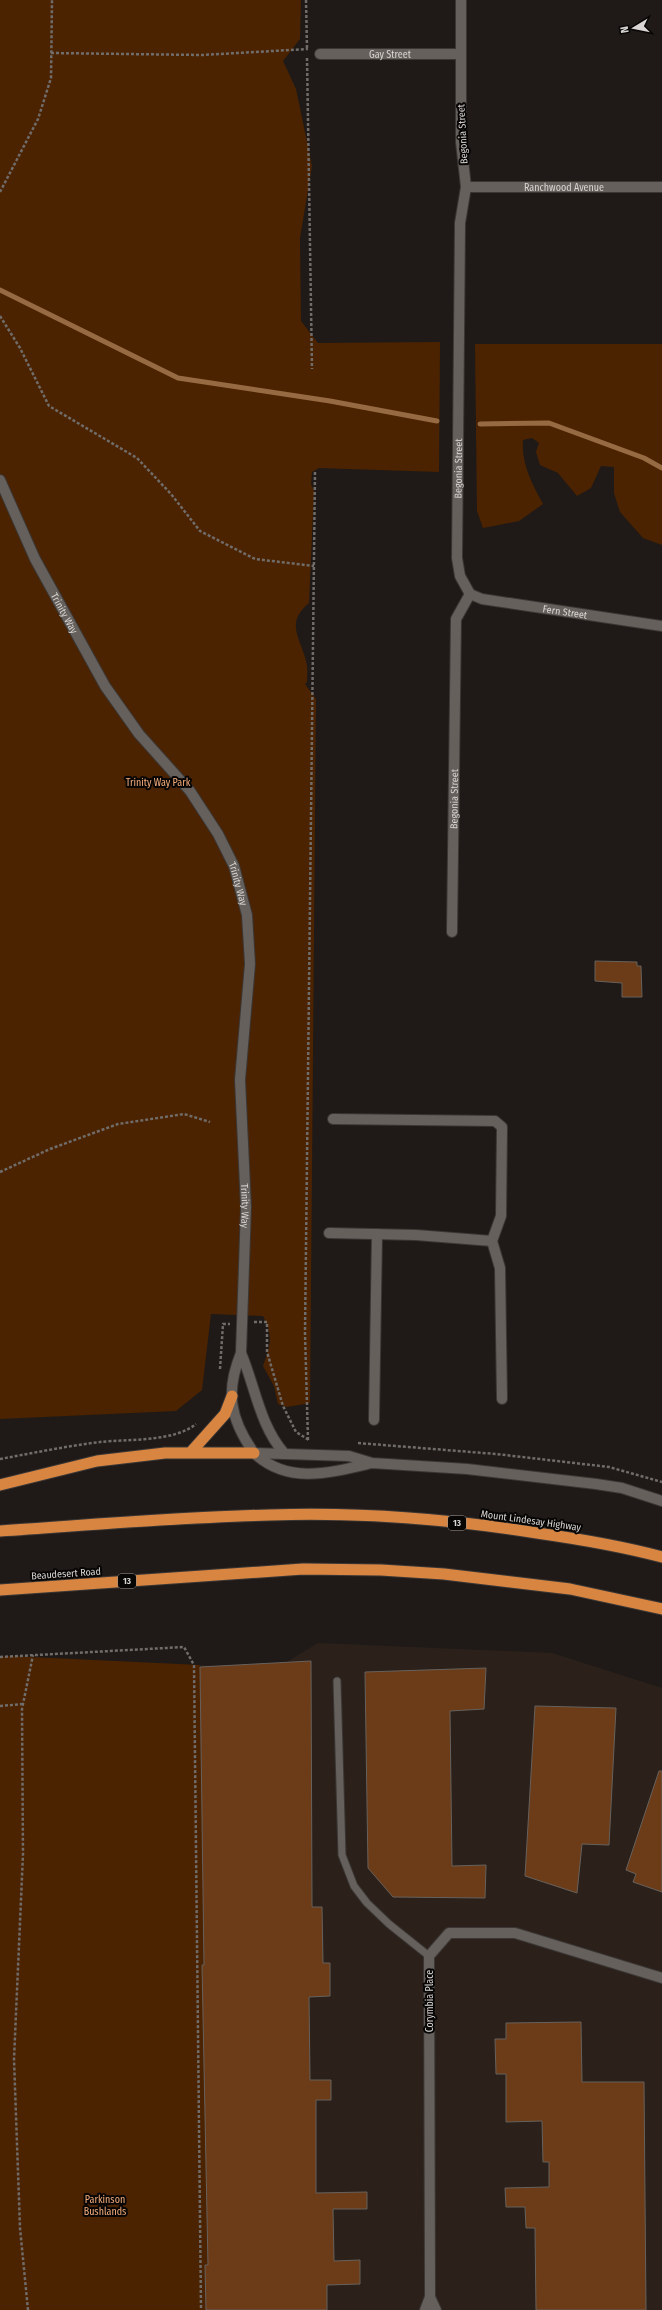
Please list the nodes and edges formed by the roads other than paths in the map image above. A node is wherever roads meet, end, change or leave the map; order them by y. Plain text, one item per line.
1 (461, 0) edge
2 (320, 54) road end
3 (461, 54) junction
4 (466, 187) junction
5 (662, 187) edge
6 (0, 480) edge
7 (470, 594) junction
8 (662, 626) edge
9 (452, 932) dead end
10 (333, 1118) dead end
11 (329, 1233) dead end
12 (377, 1234) junction
13 (492, 1240) junction
14 (240, 1353) junction
15 (232, 1396) junction
16 (502, 1399) dead end
17 (374, 1420) dead end
18 (191, 1452) junction
19 (254, 1453) junction
20 (284, 1453) junction
21 (372, 1463) junction
22 (0, 1485) edge
23 (662, 1501) edge
24 (0, 1531) edge
25 (662, 1556) edge
26 (0, 1590) edge
27 (662, 1609) edge
28 (337, 1681) dead end
29 (429, 1956) junction
30 (662, 1978) edge
31 (430, 2297) junction
32 (425, 2310) edge
33 (436, 2310) edge

1 - 3 street, Begonia Street
2 - 3 street, Gay Street
3 - 4 street, Begonia Street
4 - 5 street, Ranchwood Avenue
4 - 7 street, Begonia Street
6 - 14 street, Trinity Way
7 - 8 street, Fern Street
7 - 9 street, Begonia Street
10 - 13 street
11 - 12 street
12 - 13 street
12 - 17 street
13 - 16 street
14 - 15 street, Trinity Way
14 - 20 street, Trinity Way
15 - 18 highway
15 - 19 street, Trinity Way
18 - 19 highway
18 - 22 highway
19 - 20 street
19 - 21 street
20 - 21 street
21 - 23 street
24 - 25 highway, Mount Lindesay Highway / 13
26 - 27 highway, Beaudesert Road / 13
28 - 29 lane
29 - 30 street, Corymbia Place
29 - 31 street, Corymbia Place
31 - 32 street, Corymbia Place
31 - 33 street, Corymbia Place

